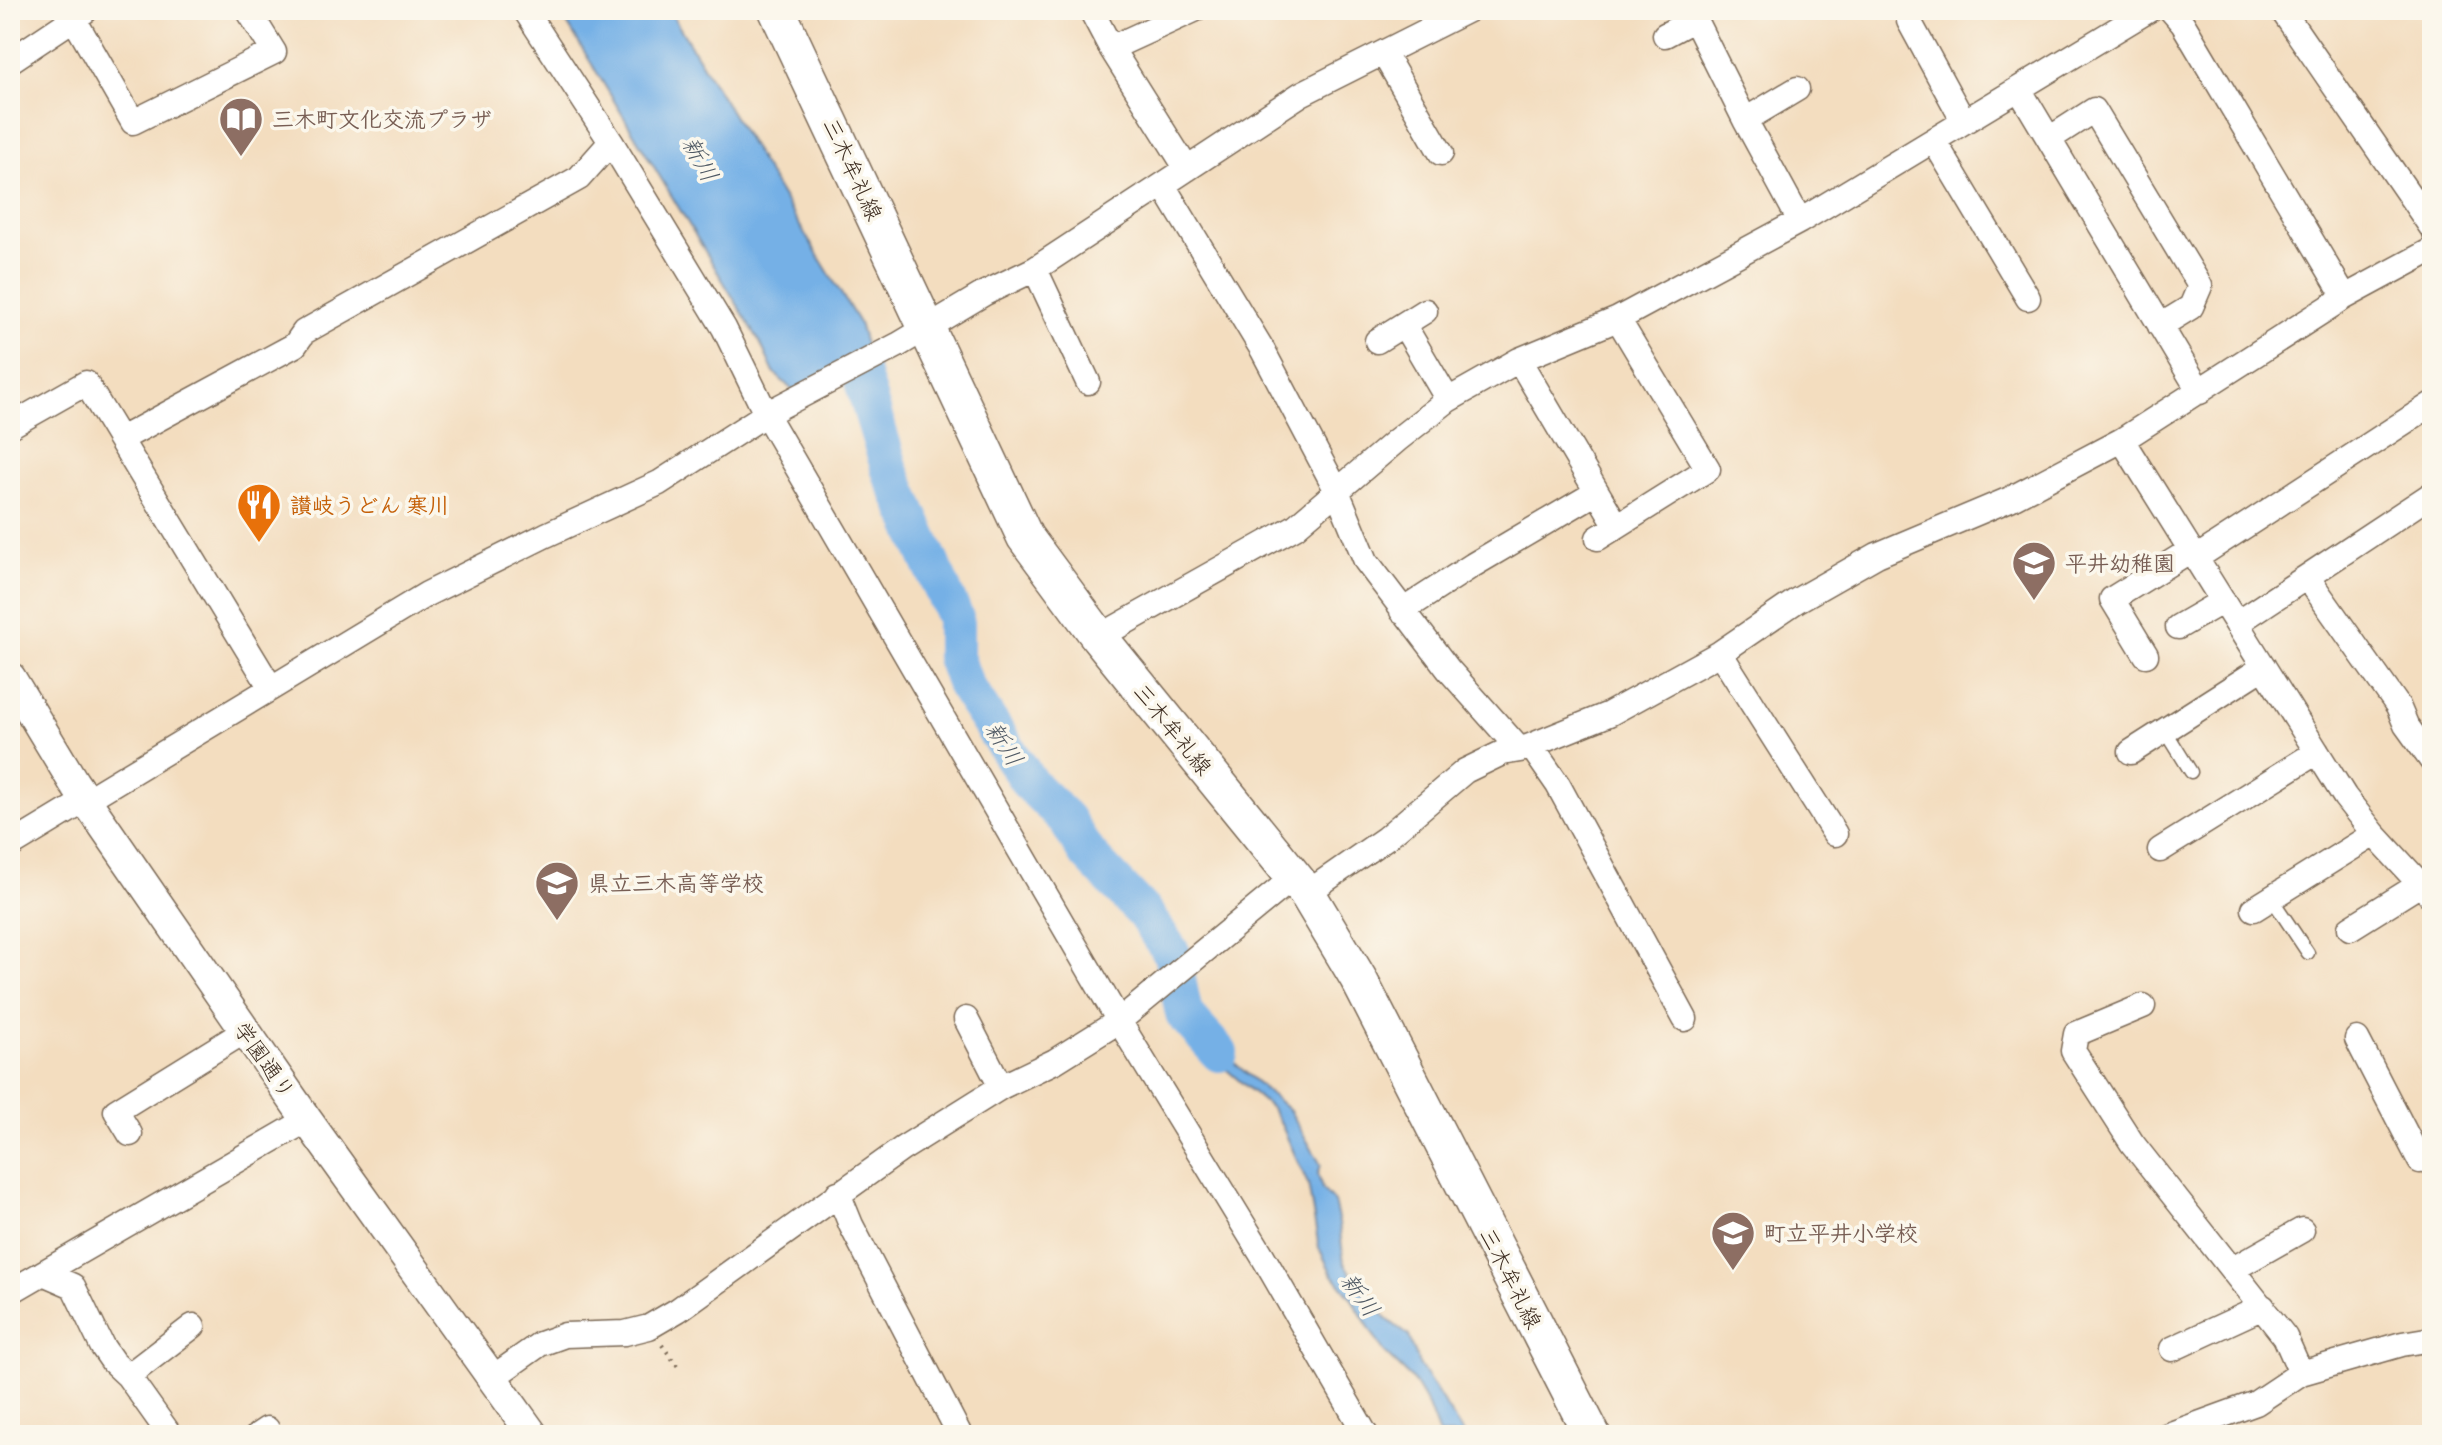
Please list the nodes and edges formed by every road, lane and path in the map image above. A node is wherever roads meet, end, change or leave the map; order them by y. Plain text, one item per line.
1 (248, 10) edge
2 (525, 10) edge
3 (777, 10) edge
4 (1091, 10) edge
5 (1194, 10) edge
6 (1468, 10) edge
7 (2149, 10) edge
8 (2171, 10) edge
9 (2282, 10) edge
10 (1694, 13) edge
11 (81, 14) edge
12 (1909, 21) dead end
13 (1665, 35) dead end
14 (1111, 48) junction
15 (1384, 54) junction
16 (10, 61) edge
17 (1797, 89) dead end
18 (2019, 89) junction
19 (1735, 117) junction
20 (1964, 122) junction
21 (2049, 139) junction
22 (1934, 141) junction
23 (611, 142) junction
24 (1441, 153) dead end
25 (1187, 169) junction
26 (1164, 187) junction
27 (1800, 221) junction
28 (2432, 228) edge
29 (2432, 250) edge
30 (1035, 269) junction
31 (2345, 297) junction
32 (2028, 298) dead end
33 (1425, 311) dead end
34 (1618, 319) junction
35 (1404, 325) junction
36 (2160, 326) junction
37 (912, 337) junction
38 (1377, 341) dead end
39 (1519, 360) junction
40 (1088, 382) dead end
41 (2200, 392) junction
42 (1448, 400) junction
43 (2432, 404) edge
44 (766, 414) junction
45 (10, 426) edge
46 (121, 439) junction
47 (2122, 440) junction
48 (1337, 491) junction
49 (1597, 492) junction
50 (2432, 494) edge
51 (2193, 554) junction
52 (2307, 577) junction
53 (2223, 601) junction
54 (1402, 611) junction
55 (2237, 623) junction
56 (2178, 627) dead end
57 (1099, 637) junction
58 (1720, 653) junction
59 (2146, 655) dead end
60 (2264, 667) junction
61 (10, 677) edge
62 (271, 688) junction
63 (2165, 730) junction
64 (1526, 748) junction
65 (2131, 752) dead end
66 (2317, 752) junction
67 (2432, 761) edge
68 (2191, 772) dead end
69 (86, 800) junction
70 (1835, 834) dead end
71 (2374, 834) junction
72 (10, 846) edge
73 (2160, 850) dead end
74 (1301, 885) junction
75 (2427, 890) edge
76 (2263, 904) joint
77 (2350, 928) dead end
78 (2308, 953) dead end
79 (2143, 1006) dead end
80 (1124, 1016) junction
81 (966, 1019) dead end
82 (1685, 1019) dead end
83 (245, 1031) junction
84 (2357, 1039) dead end
85 (1001, 1087) junction
86 (307, 1120) junction
87 (130, 1134) dead end
88 (2421, 1148) edge
89 (838, 1193) junction
90 (2302, 1230) dead end
91 (2233, 1269) junction
92 (43, 1273) junction
93 (10, 1292) edge
94 (2263, 1307) junction
95 (193, 1326) dead end
96 (649, 1327) junction
97 (2432, 1339) edge
98 (2172, 1349) dead end
99 (679, 1368) dead end
100 (2301, 1373) junction
101 (128, 1376) junction
102 (492, 1378) junction
103 (170, 1435) edge
104 (533, 1435) edge
105 (960, 1435) edge
106 (1366, 1435) edge
107 (1592, 1435) edge
108 (2168, 1435) edge

1 - 11 street
2 - 23 street
3 - 37 main road, 三木牟礼線
4 - 14 street
5 - 14 street
6 - 15 street
7 - 18 street
8 - 31 street
9 - 28 street
10 - 13 street
10 - 19 street
11 - 16 street
12 - 20 street
14 - 25 street
15 - 24 street
15 - 25 street
17 - 19 street
18 - 20 street
18 - 21 street
19 - 27 street
20 - 22 street
21 - 36 street
21 - 36 street
22 - 27 street
22 - 32 street
23 - 44 street
23 - 46 street
25 - 26 street
26 - 30 street
26 - 48 street
27 - 34 street
29 - 31 street
30 - 37 street
30 - 40 street
31 - 41 street
33 - 35 street
34 - 39 street
34 - 49 street
35 - 38 street
35 - 42 street
36 - 41 street
37 - 44 street
37 - 57 main road, 三木牟礼線
39 - 42 street
39 - 49 street
41 - 47 street
42 - 48 street
43 - 51 street
44 - 62 street
44 - 80 street
45 - 46 street
46 - 62 street
47 - 51 street
47 - 58 street
48 - 54 street
48 - 57 street
49 - 54 street
50 - 52 street
51 - 53 street
51 - 59 street
52 - 55 street
52 - 67 street
53 - 55 street
53 - 56 street
54 - 64 street
55 - 60 street
57 - 74 main road, 三木牟礼線
58 - 64 street
58 - 70 street
60 - 63 street
60 - 66 street
61 - 69 street, 学園通り
62 - 69 street
63 - 65 street
63 - 68 lane
64 - 74 street
64 - 82 street
66 - 71 street
66 - 73 street
69 - 72 street
69 - 83 street, 学園通り
71 - 75 street
71 - 76 street
74 - 80 street
74 - 107 main road, 三木牟礼線
75 - 77 street
76 - 78 lane
79 - 91 street
80 - 85 street
80 - 106 street
81 - 85 street
83 - 86 street, 学園通り
83 - 87 street
84 - 88 street
85 - 89 street
86 - 92 street
86 - 102 street, 学園通り
89 - 96 street
89 - 105 street
90 - 91 street
91 - 94 street
92 - 93 street
92 - 101 street
94 - 98 street
94 - 100 street
95 - 101 street
96 - 99 path
96 - 102 street
97 - 100 street
100 - 108 street
101 - 103 street
102 - 104 street, 学園通り

